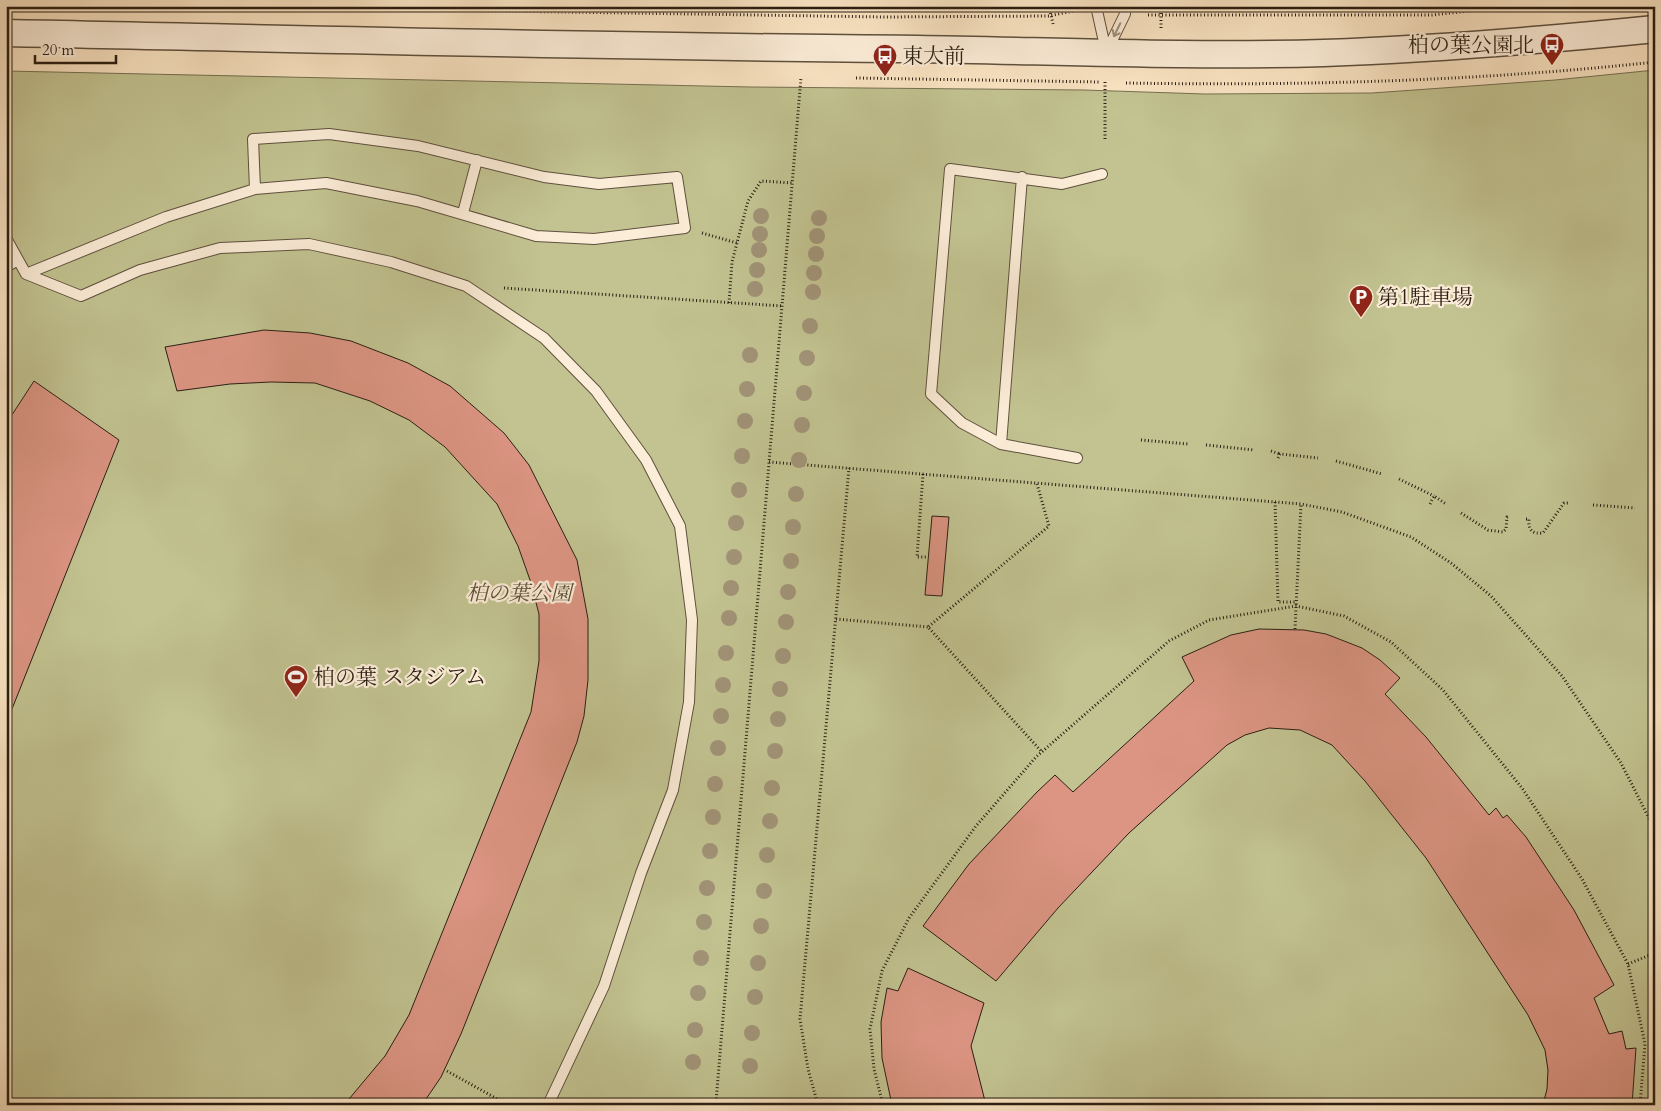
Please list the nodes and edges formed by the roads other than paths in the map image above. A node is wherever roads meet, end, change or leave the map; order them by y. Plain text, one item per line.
1 (1096, 6) edge
2 (1125, 6) edge
3 (1655, 29) edge
4 (6, 33) edge
5 (1107, 52) junction
6 (477, 160) junction
7 (1102, 174) dead end
8 (1022, 177) junction
9 (255, 189) junction
10 (463, 213) junction
11 (6, 238) edge
12 (18, 260) junction
13 (6, 267) edge
14 (26, 274) junction
15 (1001, 444) junction
16 (1077, 458) dead end
17 (548, 1105) edge

1 - 5 lane
2 -> 5 lane
3 - 5 street
4 - 5 street
6 - 9 lane
6 - 10 lane
6 - 10 lane
7 - 8 lane
8 - 15 lane
8 - 15 lane
9 - 10 lane
9 - 14 lane
11 - 12 lane
12 - 13 lane
12 - 14 lane
14 - 17 lane
15 - 16 lane

